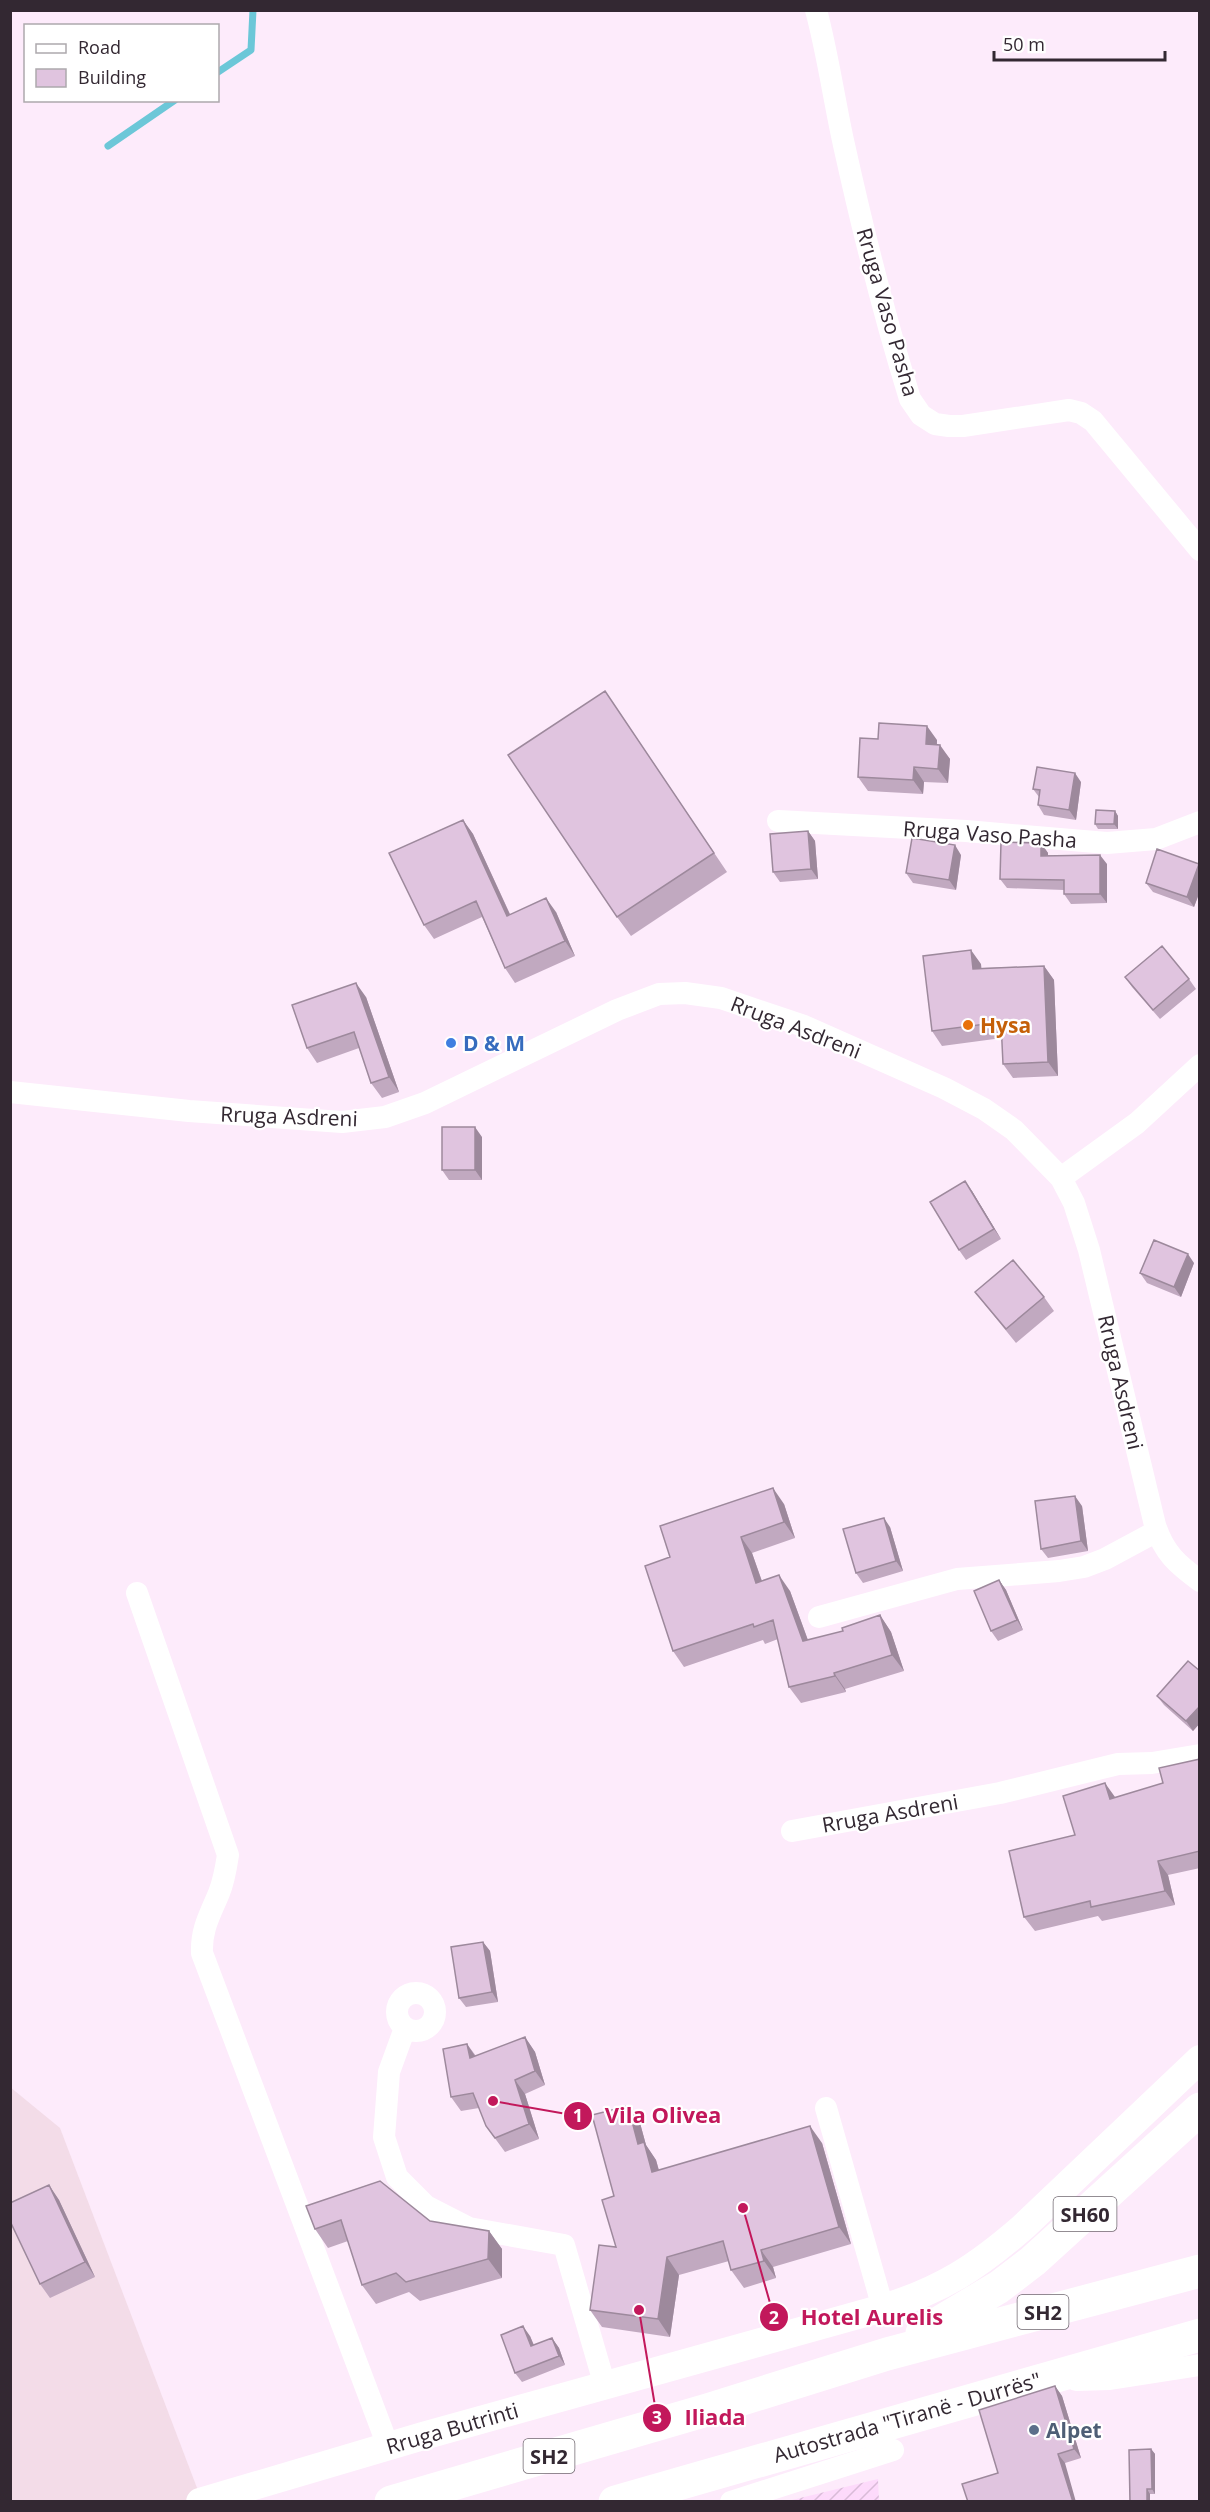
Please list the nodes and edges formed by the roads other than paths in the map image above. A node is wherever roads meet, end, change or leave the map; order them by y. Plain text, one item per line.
1 (816, 10) edge
2 (1200, 550) edge
3 (778, 821) dead end
4 (1200, 822) edge
5 (1200, 1065) edge
6 (10, 1092) edge
7 (1061, 1178) junction
8 (1157, 1532) junction
9 (1200, 1581) edge
10 (137, 1593) dead end
11 (819, 1617) dead end
12 (1200, 1755) edge
13 (792, 1831) dead end
14 (405, 2028) dead end
15 (1200, 2060) edge
16 (826, 2108) dead end
17 (1200, 2109) edge
18 (1200, 2271) edge
19 (953, 2297) junction
20 (883, 2308) junction
21 (1200, 2335) edge
22 (887, 2354) junction
23 (1200, 2365) edge
24 (1038, 2380) junction
25 (605, 2386) junction
26 (388, 2446) junction
27 (893, 2450) dead end
28 (200, 2502) edge
29 (391, 2502) edge
30 (615, 2502) edge
31 (731, 2502) edge

1 - 2 street, Rruga Vaso Pasha
3 - 4 street, Rruga Vaso Pasha
5 - 7 street
6 - 7 street, Rruga Asdreni
7 - 8 street, Rruga Asdreni
8 - 9 street, Rruga Asdreni
8 - 11 street
10 - 26 street
12 - 13 street, Rruga Asdreni
14 - 25 street
15 - 19 main road, Rruga Butrinti
16 - 20 street
17 - 19 highway, SH60
18 - 22 highway, SH2
19 - 20 main road, Rruga Butrinti
19 - 22 highway
20 - 25 main road, Rruga Butrinti
21 - 24 highway, Autostrada "Tiranë - Durrës"
22 - 29 highway, SH2
23 - 24 street
24 - 30 highway, Autostrada "Tiranë - Durrës"
25 - 26 main road, Rruga Butrinti
26 - 28 main road, Rruga Butrinti
27 - 31 street

